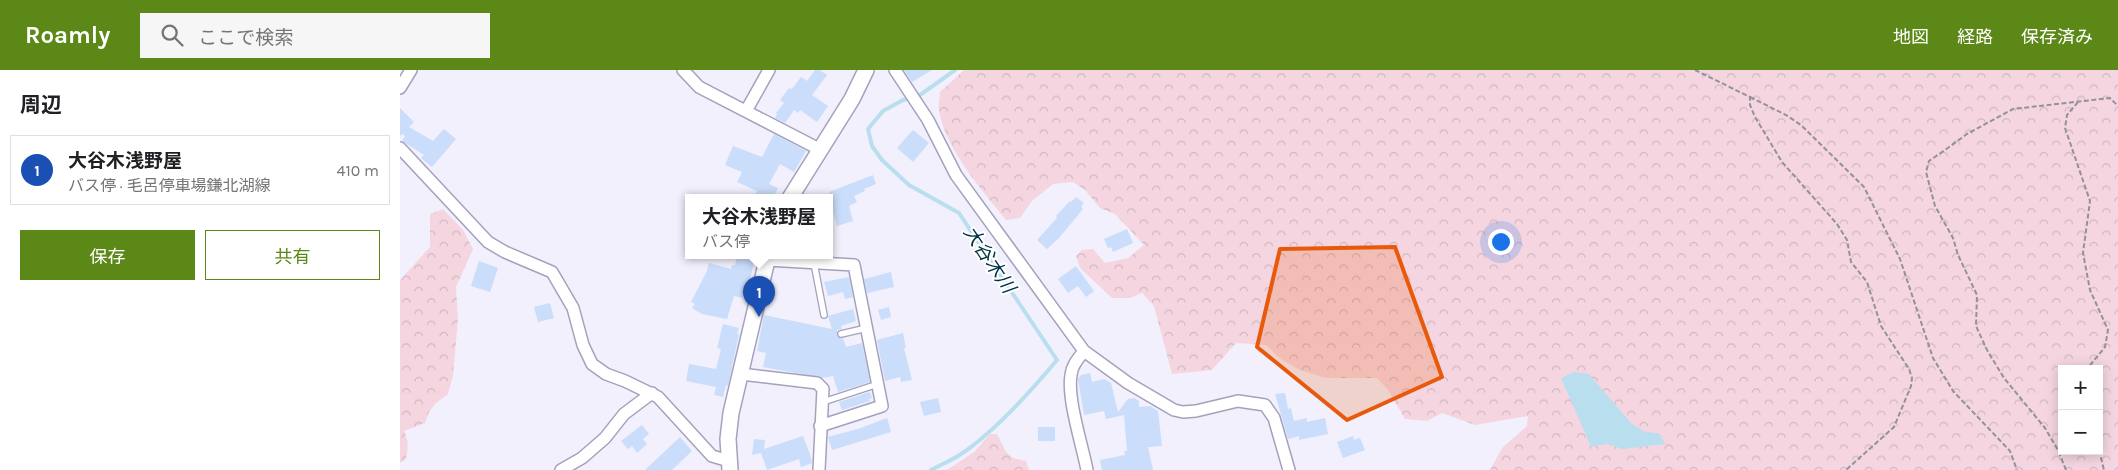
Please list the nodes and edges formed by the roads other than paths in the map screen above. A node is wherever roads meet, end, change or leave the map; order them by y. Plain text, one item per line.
1 (411, 70) edge
2 (683, 70) edge
3 (769, 70) edge
4 (866, 70) edge
5 (895, 70) edge
6 (400, 88) edge
7 (746, 111) junction
8 (400, 148) edge
9 (819, 149) junction
10 (792, 194) edge
11 (768, 259) edge
12 (777, 259) edge
13 (814, 263) junction
14 (824, 315) dead end
15 (866, 328) junction
16 (841, 334) dead end
17 (1084, 351) junction
18 (741, 374) junction
19 (878, 384) junction
20 (652, 393) junction
21 (822, 402) junction
22 (820, 426) junction
23 (729, 466) edge
24 (561, 470) edge
25 (819, 470) edge
26 (1087, 470) edge
27 (1289, 470) edge

1 - 6 street
2 - 7 street
3 - 7 street
4 - 9 main road
5 - 17 street
7 - 9 street
8 - 20 street
9 - 10 main road
11 - 18 main road
12 - 13 street
13 - 14 lane
13 - 15 street
15 - 16 lane
15 - 19 street
17 - 26 street
17 - 27 street
18 - 21 street
18 - 23 main road
19 - 21 lane
19 - 22 street
20 - 23 street
20 - 24 street
21 - 22 street
22 - 25 street

